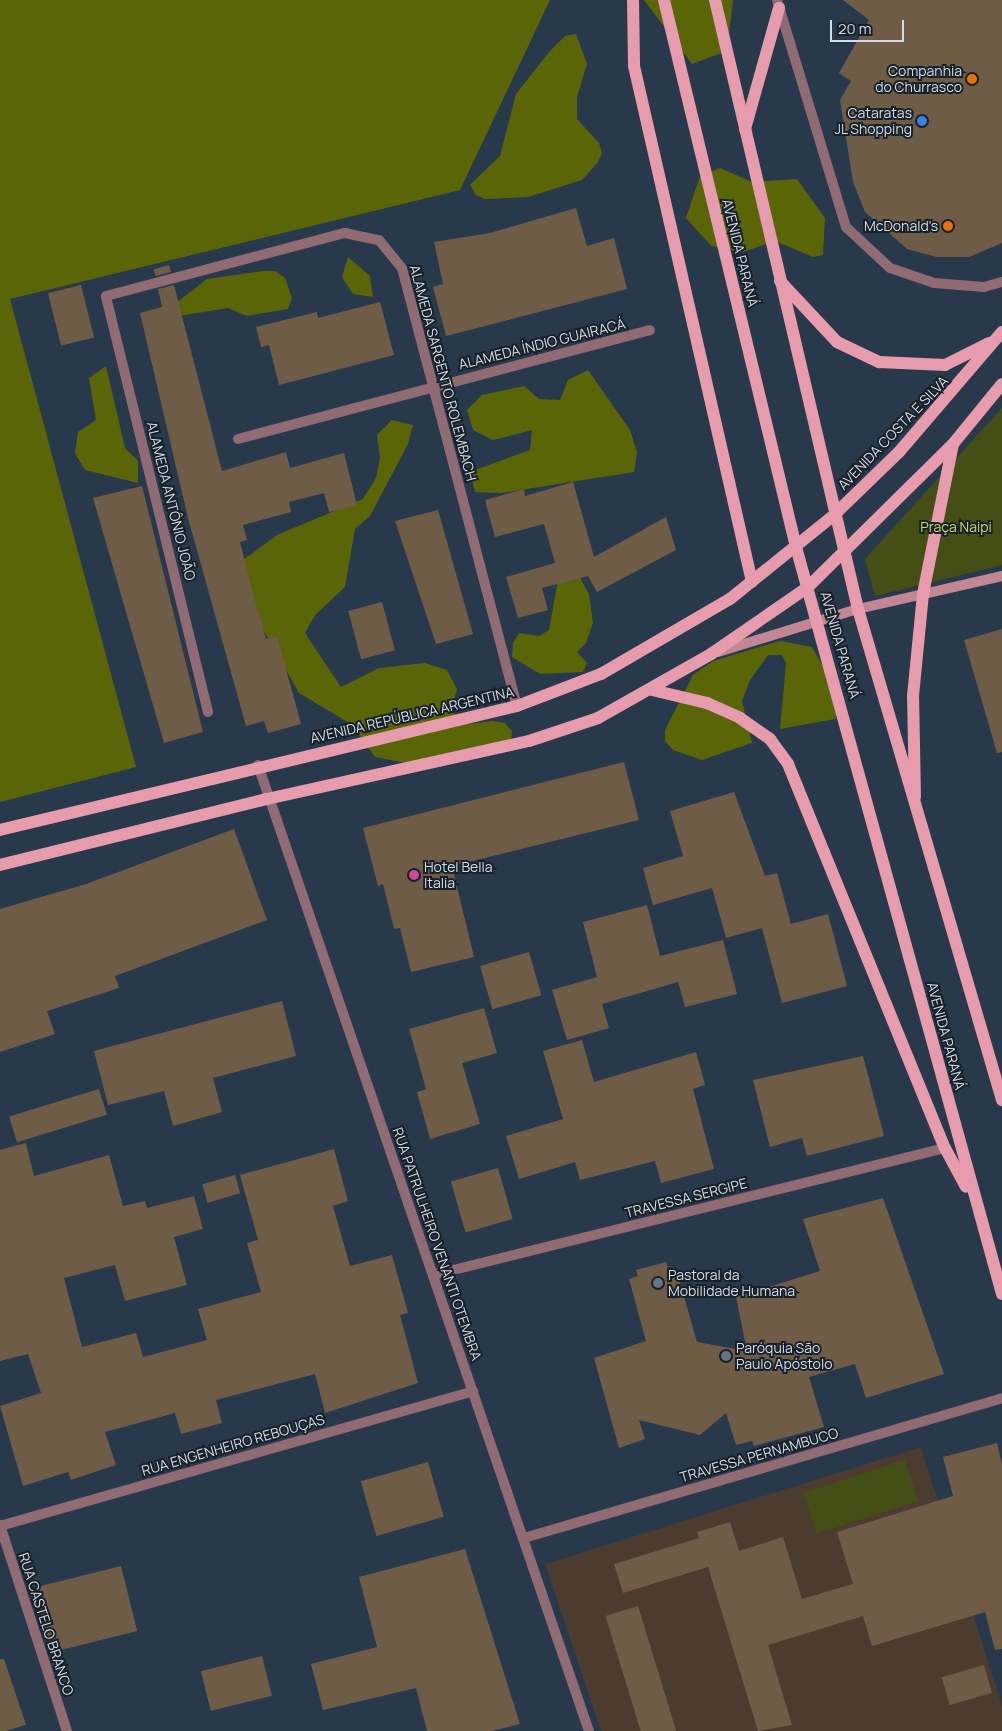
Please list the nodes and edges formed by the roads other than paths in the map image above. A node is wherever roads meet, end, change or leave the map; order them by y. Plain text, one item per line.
1 (633, 0) edge
2 (664, 0) edge
3 (715, 0) edge
4 (778, 4) edge
5 (744, 132) junction
6 (778, 279) junction
7 (1002, 282) edge
8 (106, 296) joint
9 (650, 330) dead end
10 (999, 336) edge
11 (1002, 384) edge
12 (434, 386) junction
13 (238, 439) dead end
14 (953, 444) junction
15 (834, 515) junction
16 (796, 547) junction
17 (845, 555) junction
18 (1002, 576) edge
19 (752, 582) junction
20 (808, 587) junction
21 (923, 594) junction
22 (858, 609) junction
23 (819, 622) junction
24 (711, 654) junction
25 (652, 690) junction
26 (517, 706) junction
27 (208, 712) dead end
28 (258, 765) junction
29 (267, 799) junction
30 (916, 816) junction
31 (0, 830) edge
32 (0, 865) edge
33 (1002, 1100) edge
34 (945, 1148) junction
35 (977, 1208) junction
36 (433, 1275) junction
37 (1002, 1294) edge
38 (473, 1391) junction
39 (1002, 1398) edge
40 (0, 1525) edge
41 (524, 1538) junction
42 (67, 1731) edge
43 (589, 1731) edge

1 - 19 main road
2 - 16 main road, AVENIDA PARANÁ
3 - 5 main road, AVENIDA PARANÁ
4 - 5 main road
4 - 7 street
5 - 6 main road, AVENIDA PARANÁ
6 - 10 main road
6 - 15 main road, AVENIDA PARANÁ
8 - 12 street, ALAMEDA SARGENTO ROLEMBACH
8 - 27 street, ALAMEDA ANTÔNIO JOÃO
9 - 12 street, ALAMEDA ÍNDIO GUAIRACÁ
10 - 15 main road, AVENIDA COSTA E SILVA
11 - 14 main road
12 - 13 street, ALAMEDA ÍNDIO GUAIRACÁ
12 - 26 street, ALAMEDA SARGENTO ROLEMBACH
14 - 17 main road
14 - 21 main road
15 - 16 main road, AVENIDA COSTA E SILVA
15 - 17 main road, AVENIDA PARANÁ
16 - 19 main road, AVENIDA REPÚBLICA ARGENTINA
16 - 20 main road, AVENIDA PARANÁ
17 - 20 main road
17 - 22 main road, AVENIDA PARANÁ
18 - 21 main road
19 - 26 main road, AVENIDA REPÚBLICA ARGENTINA
20 - 23 main road, AVENIDA PARANÁ
20 - 24 main road
21 - 22 main road
21 - 30 main road
22 - 23 main road
22 - 30 main road, AVENIDA PARANÁ
23 - 24 main road
23 - 35 main road, AVENIDA PARANÁ
24 - 25 main road
25 - 29 main road
25 - 34 main road
26 - 28 main road, AVENIDA REPÚBLICA ARGENTINA
28 - 29 street, RUA PATRULHEIRO VENANTI OTEMBRA
28 - 31 main road, AVENIDA REPÚBLICA ARGENTINA
29 - 32 main road
29 - 36 street, RUA PATRULHEIRO VENANTI OTEMBRA
30 - 33 main road, AVENIDA PARANÁ
34 - 35 main road
34 - 36 street, TRAVESSA SERGIPE
35 - 37 main road, AVENIDA PARANÁ
36 - 38 street, RUA PATRULHEIRO VENANTI OTEMBRA
38 - 40 street, RUA ENGENHEIRO REBOUÇAS
38 - 41 street, RUA PATRULHEIRO VENANTI OTEMBRA
39 - 41 street, TRAVESSA PERNAMBUCO
40 - 42 street, RUA CASTELO BRANCO
41 - 43 street, RUA PATRULHEIRO VENANTI OTEMBRA

